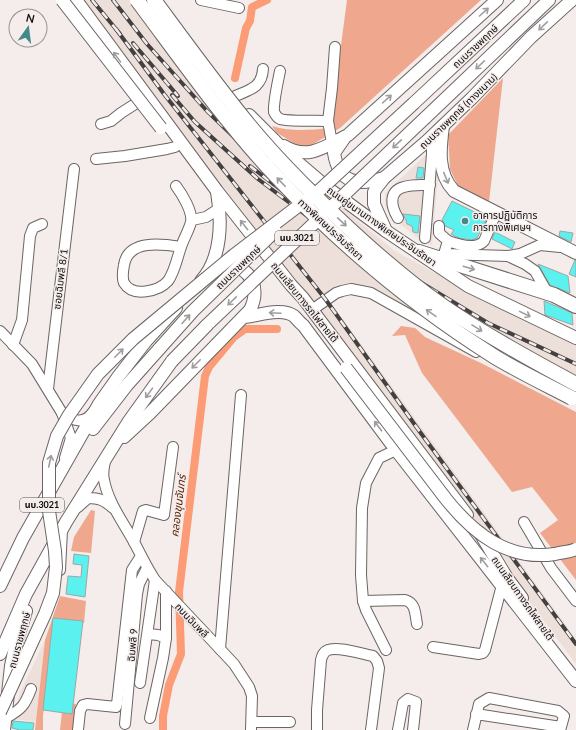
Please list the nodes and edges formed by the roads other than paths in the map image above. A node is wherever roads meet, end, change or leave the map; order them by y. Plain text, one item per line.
1 (62, 0) edge
2 (76, 0) edge
3 (138, 0) edge
4 (145, 0) edge
5 (154, 0) edge
6 (158, 0) edge
7 (201, 0) edge
8 (497, 0) edge
9 (549, 0) edge
10 (572, 0) edge
11 (523, 1) edge
12 (239, 8) dead end
13 (335, 47) dead end
14 (264, 69) dead end
15 (280, 71) dead end
16 (146, 97) junction
17 (233, 97) junction
18 (250, 117) junction
19 (328, 121) junction
20 (101, 124) dead end
21 (443, 126) junction
22 (348, 135) junction
23 (270, 137) junction
24 (427, 141) junction
25 (332, 143) junction
26 (175, 147) junction
27 (96, 159) dead end
28 (74, 169) dead end
29 (384, 178) junction
30 (430, 185) junction
31 (176, 186) dead end
32 (214, 187) junction
33 (319, 191) junction
34 (220, 208) junction
35 (496, 213) junction
36 (398, 218) dead end
37 (192, 220) junction
38 (42, 224) dead end
39 (439, 226) dead end
40 (386, 231) junction
41 (425, 238) dead end
42 (448, 241) junction
43 (181, 247) junction
44 (571, 251) edge
45 (418, 252) junction
46 (508, 256) junction
47 (443, 257) junction
48 (206, 275) junction
49 (291, 285) junction
50 (548, 294) junction
51 (576, 306) edge
52 (312, 310) junction
53 (294, 316) junction
54 (244, 317) junction
55 (557, 330) junction
56 (0, 331) edge
57 (576, 333) edge
58 (576, 338) edge
59 (13, 345) junction
60 (330, 345) junction
61 (576, 384) edge
62 (48, 389) junction
63 (241, 395) dead end
64 (576, 400) edge
65 (99, 404) junction
66 (576, 406) edge
67 (62, 413) junction
68 (173, 447) dead end
69 (396, 450) junction
70 (108, 452) junction
71 (62, 472) junction
72 (117, 512) junction
73 (71, 514) junction
74 (524, 522) dead end
75 (62, 530) junction
76 (468, 535) junction
77 (23, 538) junction
78 (134, 542) junction
79 (576, 549) edge
80 (48, 554) junction
81 (141, 556) junction
82 (147, 568) junction
83 (0, 569) edge
84 (155, 580) junction
85 (502, 585) junction
86 (0, 586) edge
87 (168, 593) junction
88 (364, 601) junction
89 (576, 601) edge
90 (417, 624) dead end
91 (148, 634) junction
92 (166, 638) junction
93 (433, 647) dead end
94 (220, 649) junction
95 (386, 650) dead end
96 (0, 654) edge
97 (576, 672) edge
98 (576, 681) edge
99 (140, 683) dead end
100 (31, 689) dead end
101 (4, 713) edge
102 (476, 714) junction
103 (150, 718) dead end
104 (290, 722) dead end
105 (125, 724) dead end
106 (251, 726) edge
107 (535, 727) edge
108 (4, 730) edge
109 (78, 730) edge
110 (318, 730) edge
111 (371, 730) edge
112 (398, 730) edge
113 (413, 730) edge
114 (473, 730) edge

1 - 26 main road, bridge
16 -> 2 main road, ถนนเลียบทางรถไฟสายใต้
64 -> 3 highway, ทางพิเศษประจิมรัถยา, bridge
4 - 18 main road
5 -> 61 highway, ทางพิเศษประจิมรัถยา, bridge
6 - 17 main road, ถนนคู่ขนานทางพิเศษประจิมรัถยา
7 - 12 street
22 -> 8 main road
9 -> 70 main road, ถนนราชพฤกษ์ / นบ.3021, bridge
10 -> 21 main road, ถนนราชพฤกษ์ (ทางขนาน)
11 - 33 main road, ถนนราชพฤกษ์ / นบ.3021, bridge
13 - 19 street
14 - 17 street
15 - 19 street
16 - 20 street
16 - 32 main road, ถนนเลียบทางรถไฟสายใต้
17 - 18 main road, ถนนคู่ขนานทางพิเศษประจิมรัถยา
18 - 23 main road, ถนนคู่ขนานทางพิเศษประจิมรัถยา
19 - 25 street
21 - 24 main road, ถนนราชพฤกษ์ (ทางขนาน)
21 -> 35 main road
22 - 25 main road
22 - 29 main road
23 - 25 main road
23 - 40 main road, ถนนคู่ขนานทางพิเศษประจิมรัถยา
24 - 29 main road, ถนนราชพฤกษ์ (ทางขนาน)
24 - 30 street
26 - 27 street
26 - 32 main road
28 - 62 street, ซอยฉิมพลี 8/1
29 - 40 main road, ถนนราชพฤกษ์ (ทางขนาน)
30 - 36 street
30 - 41 street
31 - 37 street
32 - 34 main road, ถนนราชพฤกษ์
49 -> 32 main road, ถนนเลียบทางรถไฟสายใต้
71 -> 33 main road, ถนนราชพฤกษ์ / นบ.3021, bridge
101 -> 33 main road, bridge
34 - 37 street
34 - 48 main road, ถนนราชพฤกษ์
35 - 42 street
35 - 44 main road
37 - 43 street
38 - 59 street
39 - 42 street
40 - 45 main road, ถนนคู่ขนานทางพิเศษประจิมรัถยา
42 - 47 street
43 - 43 street
44 - 46 street
45 - 47 highway
45 -> 55 main road, ถนนคู่ขนานทางพิเศษประจิมรัถยา
46 - 47 street
46 - 50 street
47 -> 50 highway
48 - 54 main road, ถนนราชพฤกษ์
48 - 65 main road, ถนนราชพฤกษ์
49 - 52 main road, ถนนเลียบทางรถไฟสายใต้
49 - 60 main road
50 - 51 highway
52 - 66 street
52 - 76 main road, ถนนเลียบทางรถไฟสายใต้
53 -> 54 main road, ถนนเลียบทางรถไฟสายใต้
53 - 60 main road
69 -> 53 main road, ถนนเลียบทางรถไฟสายใต้
54 -> 70 main road, ถนนราชพฤกษ์
55 - 57 main road
55 - 58 main road, ถนนคู่ขนานทางพิเศษประจิมรัถยา
56 - 59 street
59 - 62 street
60 - 79 main road, bridge
62 - 67 street
63 - 94 street
65 - 67 street
65 - 71 main road, ถนนราชพฤกษ์
67 - 71 street
68 - 78 street
69 - 76 main road, ถนนเลียบทางรถไฟสายใต้
69 - 88 street
70 - 72 street, ถนนฉิมพลี
70 - 73 main road, ถนนราชพฤกษ์ / นบ.3021
71 - 77 main road, ถนนราชพฤกษ์ / นบ.3021
72 - 73 street, ถนนฉิมพลี
72 - 78 street, ถนนฉิมพลี
73 - 75 main road, ถนนราชพฤกษ์ / นบ.3021
74 - 89 street
75 - 80 main road, ถนนราชพฤกษ์ / นบ.3021
75 - 101 street
85 -> 76 main road, ถนนเลียบทางรถไฟสายใต้
76 - 97 main road, ถนนเลียบทางรถไฟสายใต้
77 - 83 main road, ถนนราชพฤกษ์
77 - 86 main road, ถนนราชพฤกษ์ / นบ.3021
78 - 81 street, ถนนฉิมพลี
80 - 96 main road, ถนนราชพฤกษ์ / นบ.3021
80 - 101 main road, ถนนราชพฤกษ์
81 - 82 street, ถนนฉิมพลี
81 - 109 street
82 - 84 street, ถนนฉิมพลี
82 - 105 street, ฉิมพลี 9
84 - 87 street, ถนนฉิมพลี
84 - 91 street
85 - 93 street
85 - 98 main road, ถนนเลียบทางรถไฟสายใต้
87 - 92 street
87 - 94 street, ถนนฉิมพลี
88 - 90 street
88 - 95 street
91 - 92 street
91 - 99 street
92 - 103 street
94 - 106 street, ถนนฉิมพลี
100 - 101 street
101 - 108 main road, ถนนราชพฤกษ์
102 - 107 street
102 - 107 street
102 - 114 street
104 - 106 street
110 - 111 street
112 - 113 street

